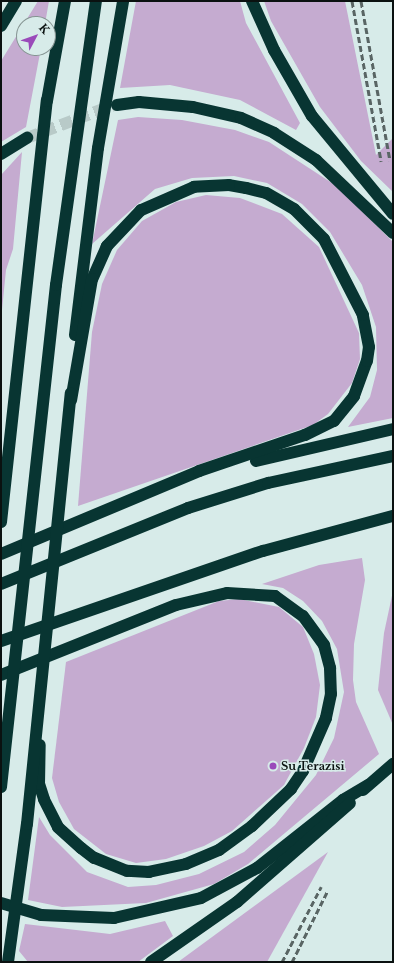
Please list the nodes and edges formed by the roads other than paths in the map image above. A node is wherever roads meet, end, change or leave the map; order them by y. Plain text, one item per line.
1 (16, 1) edge
2 (65, 1) edge
3 (96, 1) edge
4 (123, 1) edge
5 (252, 1) edge
6 (1, 26) edge
7 (117, 105) tunnel mouth
8 (27, 138) tunnel mouth
9 (1, 154) edge
10 (393, 214) edge
11 (393, 233) edge
12 (71, 400) junction
13 (393, 429) edge
14 (393, 456) edge
15 (144, 495) junction
16 (393, 516) edge
17 (1, 522) edge
18 (1, 554) edge
19 (1, 584) edge
20 (1, 641) edge
21 (1, 675) edge
22 (38, 692) junction
23 (393, 764) edge
24 (368, 784) junction
25 (1, 787) edge
26 (1, 903) edge
27 (8, 962) edge
28 (151, 962) edge

1 - 6 highway
2 - 17 highway
3 - 25 highway
4 - 12 highway
5 - 10 highway
7 - 11 highway
8 - 9 highway
12 - 15 highway
12 - 22 highway
13 - 15 highway
14 - 19 highway
15 - 18 highway
16 - 20 highway
21 - 22 highway
22 - 27 highway
23 - 24 highway
24 - 26 highway
24 - 28 highway

